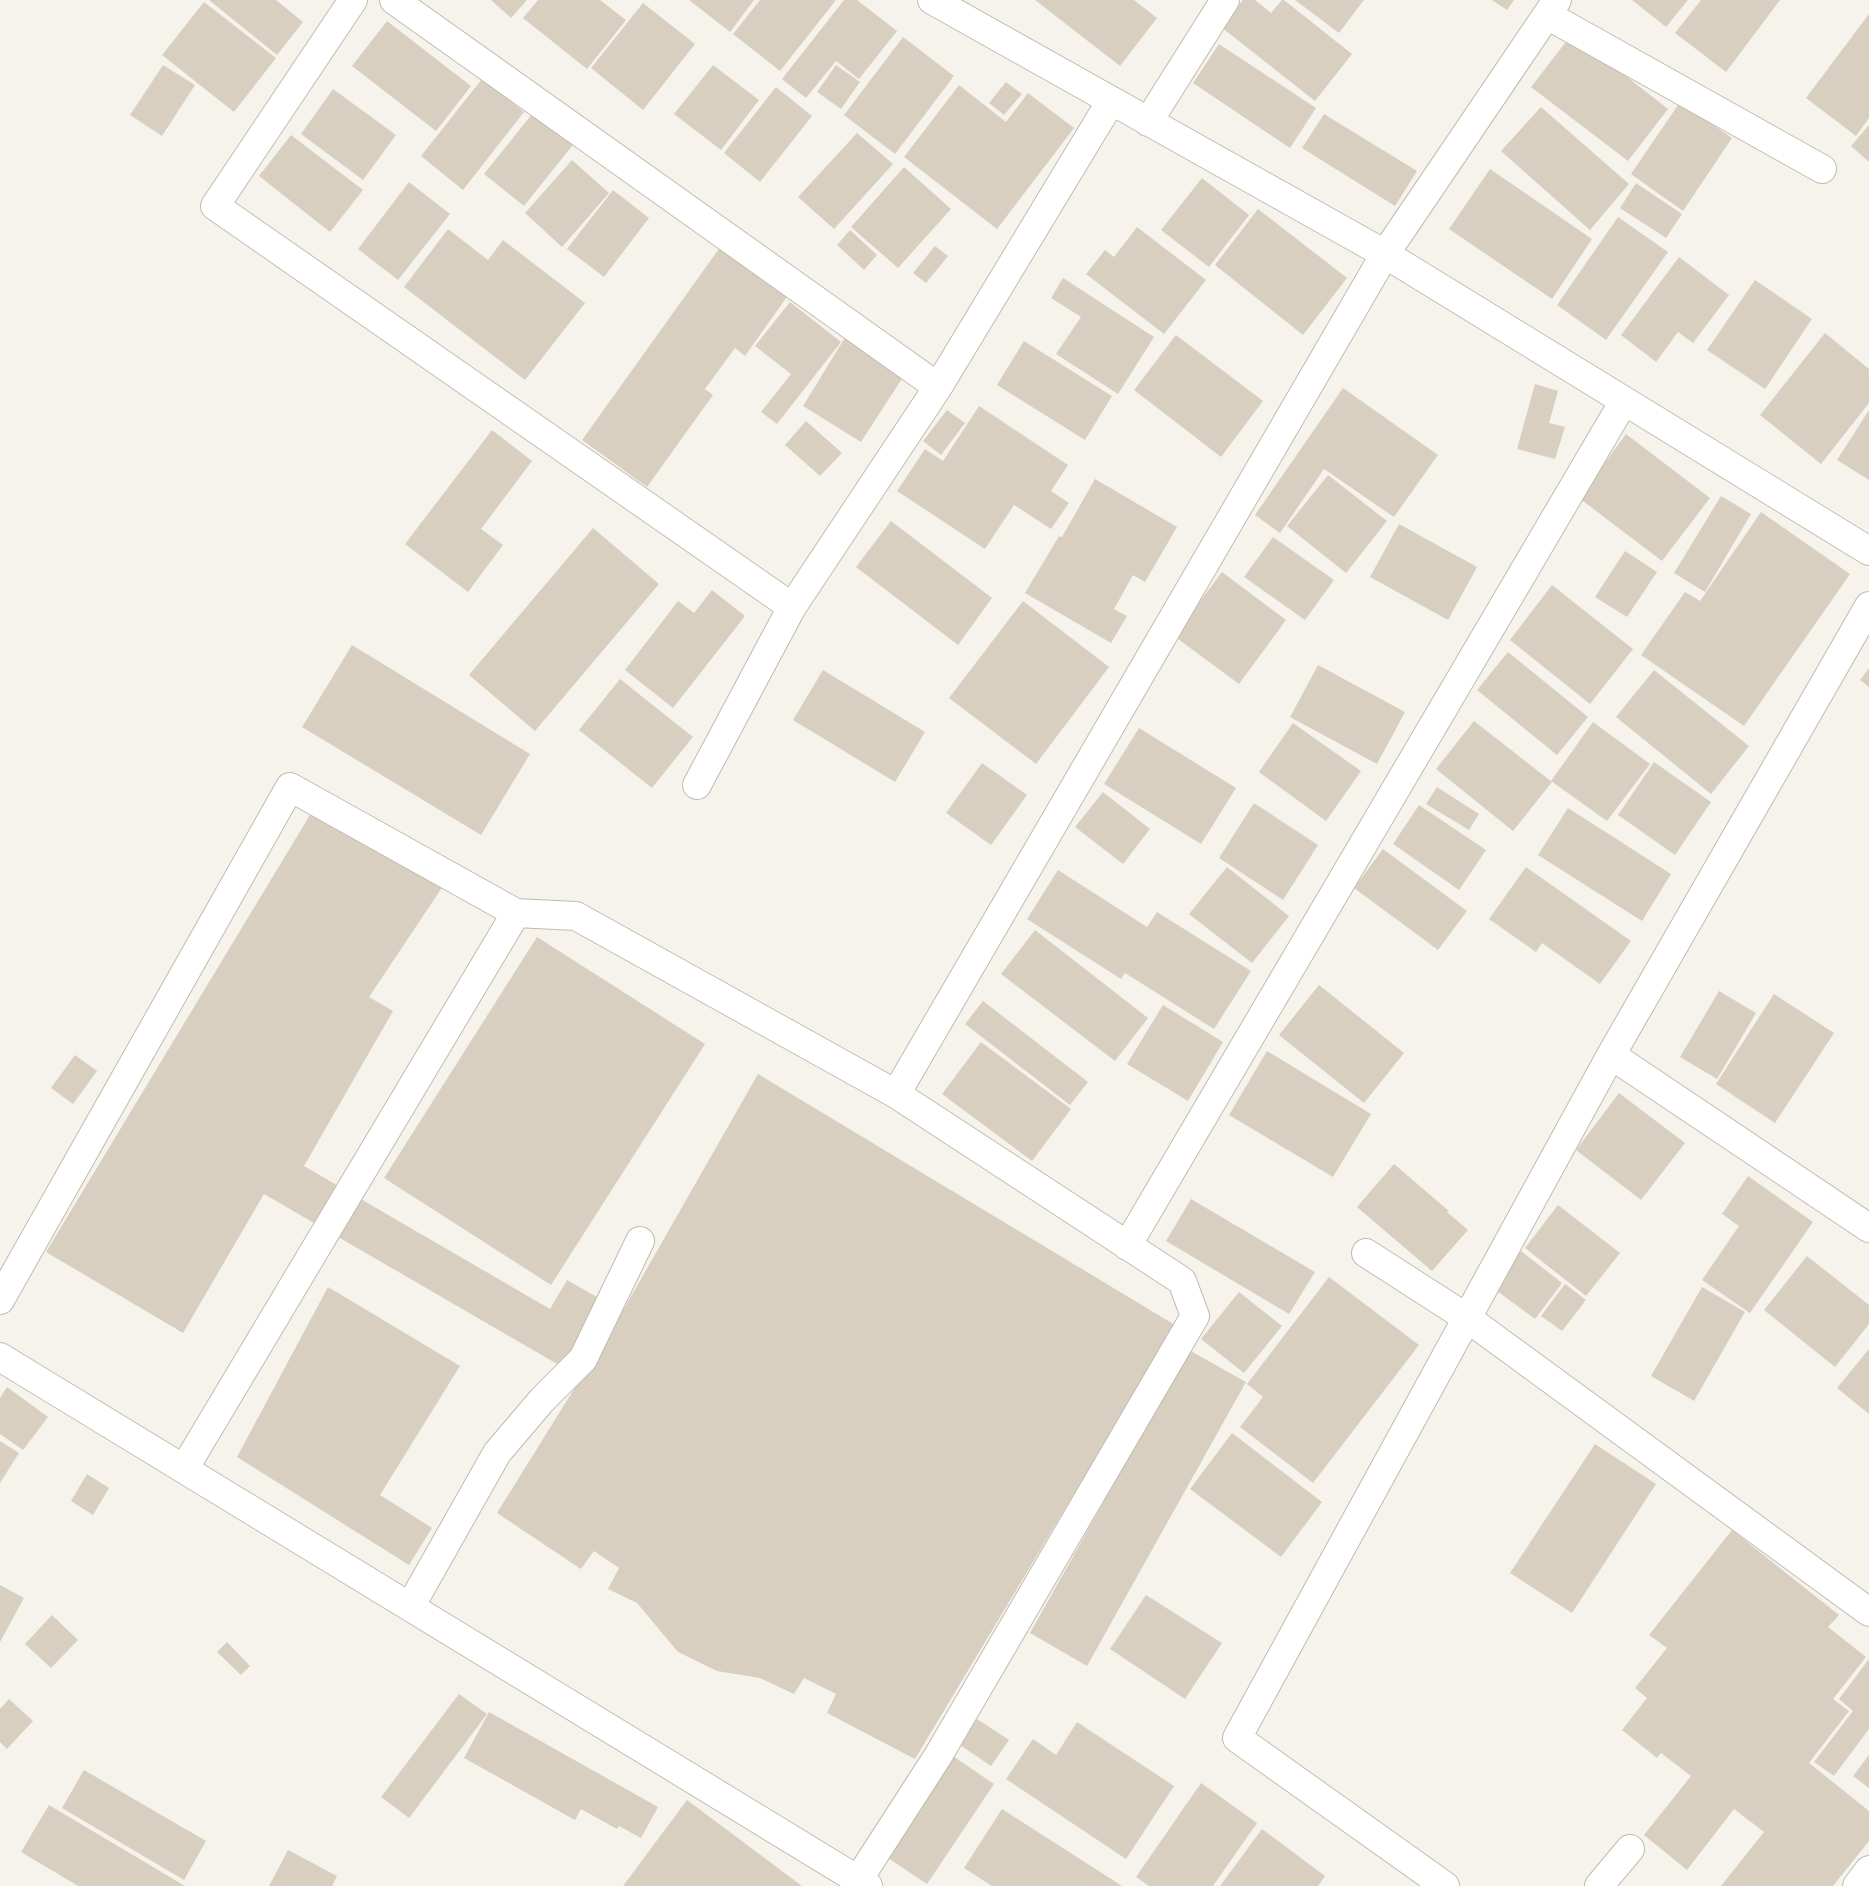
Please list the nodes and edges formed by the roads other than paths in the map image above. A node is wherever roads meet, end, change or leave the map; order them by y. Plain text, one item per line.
1 (353, 0) edge
2 (394, 0) edge
3 (932, 0) edge
4 (1225, 0) edge
5 (1552, 8) edge
6 (1111, 101) junction
7 (1148, 122) junction
8 (1822, 169) dead end
9 (1384, 254) junction
10 (938, 387) junction
11 (1624, 401) junction
12 (1869, 551) edge
13 (1869, 606) edge
14 (792, 607) junction
15 (697, 785) dead end
16 (516, 913) junction
17 (1611, 1055) junction
18 (896, 1094) junction
19 (1869, 1228) edge
20 (640, 1241) dead end
21 (1127, 1246) junction
22 (1366, 1253) dead end
23 (0, 1300) edge
24 (1467, 1318) junction
25 (1, 1359) edge
26 (184, 1469) junction
27 (410, 1607) junction
28 (1869, 1612) edge
29 (1630, 1849) dead end
30 (1869, 1870) edge
31 (863, 1883) edge
32 (1445, 1886) edge
33 (1599, 1886) edge
34 (1857, 1886) edge

1 - 14 street
2 - 10 street
3 - 6 street
4 - 7 street
5 - 8 street
5 - 9 street
6 - 7 street
6 - 10 street
7 - 9 street
9 - 11 street
9 - 18 street
10 - 14 street
11 - 12 street
11 - 21 street
13 - 17 street
14 - 15 street
16 - 18 street
16 - 23 street
16 - 26 street
17 - 19 street
17 - 24 street
18 - 21 street
20 - 27 street
21 - 31 street
22 - 24 street
24 - 28 street
24 - 32 street
25 - 26 street
26 - 27 street
27 - 31 street
29 - 33 street
30 - 34 street

